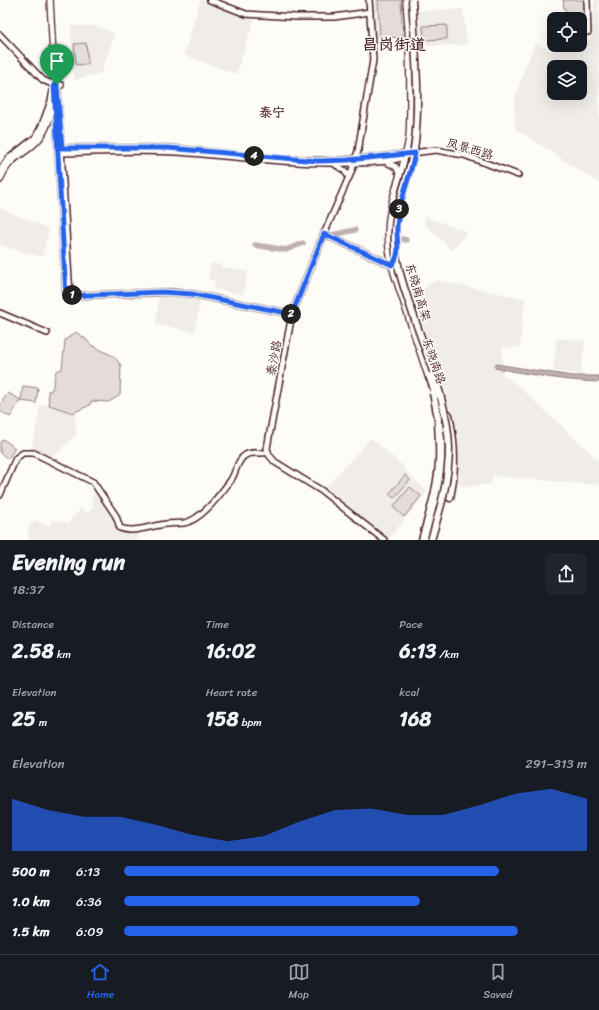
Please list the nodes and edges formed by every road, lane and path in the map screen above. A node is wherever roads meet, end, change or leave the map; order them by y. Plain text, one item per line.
1 (50, 0) edge
2 (54, 0) edge
3 (210, 0) edge
4 (369, 0) edge
5 (407, 0) edge
6 (413, 0) edge
7 (587, 0) edge
8 (370, 12) junction
9 (588, 32) dead end
10 (0, 35) edge
11 (57, 85) junction
12 (55, 97) junction
13 (48, 121) junction
14 (56, 122) junction
15 (60, 151) junction
16 (415, 153) junction
17 (406, 156) junction
18 (355, 161) junction
19 (384, 161) junction
20 (333, 164) junction
21 (0, 171) edge
22 (518, 175) dead end
23 (400, 176) junction
24 (349, 177) junction
25 (0, 180) edge
26 (324, 234) junction
27 (398, 252) junction
28 (392, 265) junction
29 (403, 275) junction
30 (68, 296) joint
31 (412, 308) junction
32 (0, 314) edge
33 (292, 314) junction
34 (426, 366) junction
35 (268, 452) junction
36 (0, 495) edge
37 (450, 498) dead end
38 (384, 540) edge
39 (425, 540) edge
40 (432, 540) edge

1 - 11 main road
2 - 11 main road
3 - 8 street
4 - 8 street, 泰沙路
5 - 17 main road, 东晓南路
5 - 34 highway, 东晓南高架
6 - 16 main road, 东晓南路
6 - 31 highway, 东晓南高架, bridge
7 - 9 street
8 - 18 street, 泰沙路
10 - 11 street
11 - 12 main road
11 - 15 street
11 - 21 street
12 - 13 main road
12 - 14 main road
13 - 14 main road
13 - 25 main road
14 - 15 main road
15 - 18 street
15 - 20 street
15 - 30 main road
16 - 17 street, 凤景西路
16 - 22 street, 凤景西路
16 - 27 main road, 东晓南路
17 - 18 street
17 - 19 street
17 - 23 main road, 东晓南路
18 - 19 street
18 - 20 street
18 - 24 street, 泰沙路
19 - 23 street
20 - 24 street
23 - 28 main road, 东晓南路
24 - 26 street, 泰沙路
26 - 28 street
26 - 33 street, 泰沙路
27 - 28 street
27 - 29 main road, 东晓南路
28 - 29 street
28 - 39 main road, 东晓南路
29 - 40 main road, 东晓南路
30 - 33 street
31 - 37 highway, bridge
31 - 40 highway, 东晓南高架, bridge
32 - 32 street
33 - 35 street, 泰沙路
34 - 39 highway, bridge
34 - 39 highway, 东晓南高架, bridge
35 - 36 street
35 - 38 street

